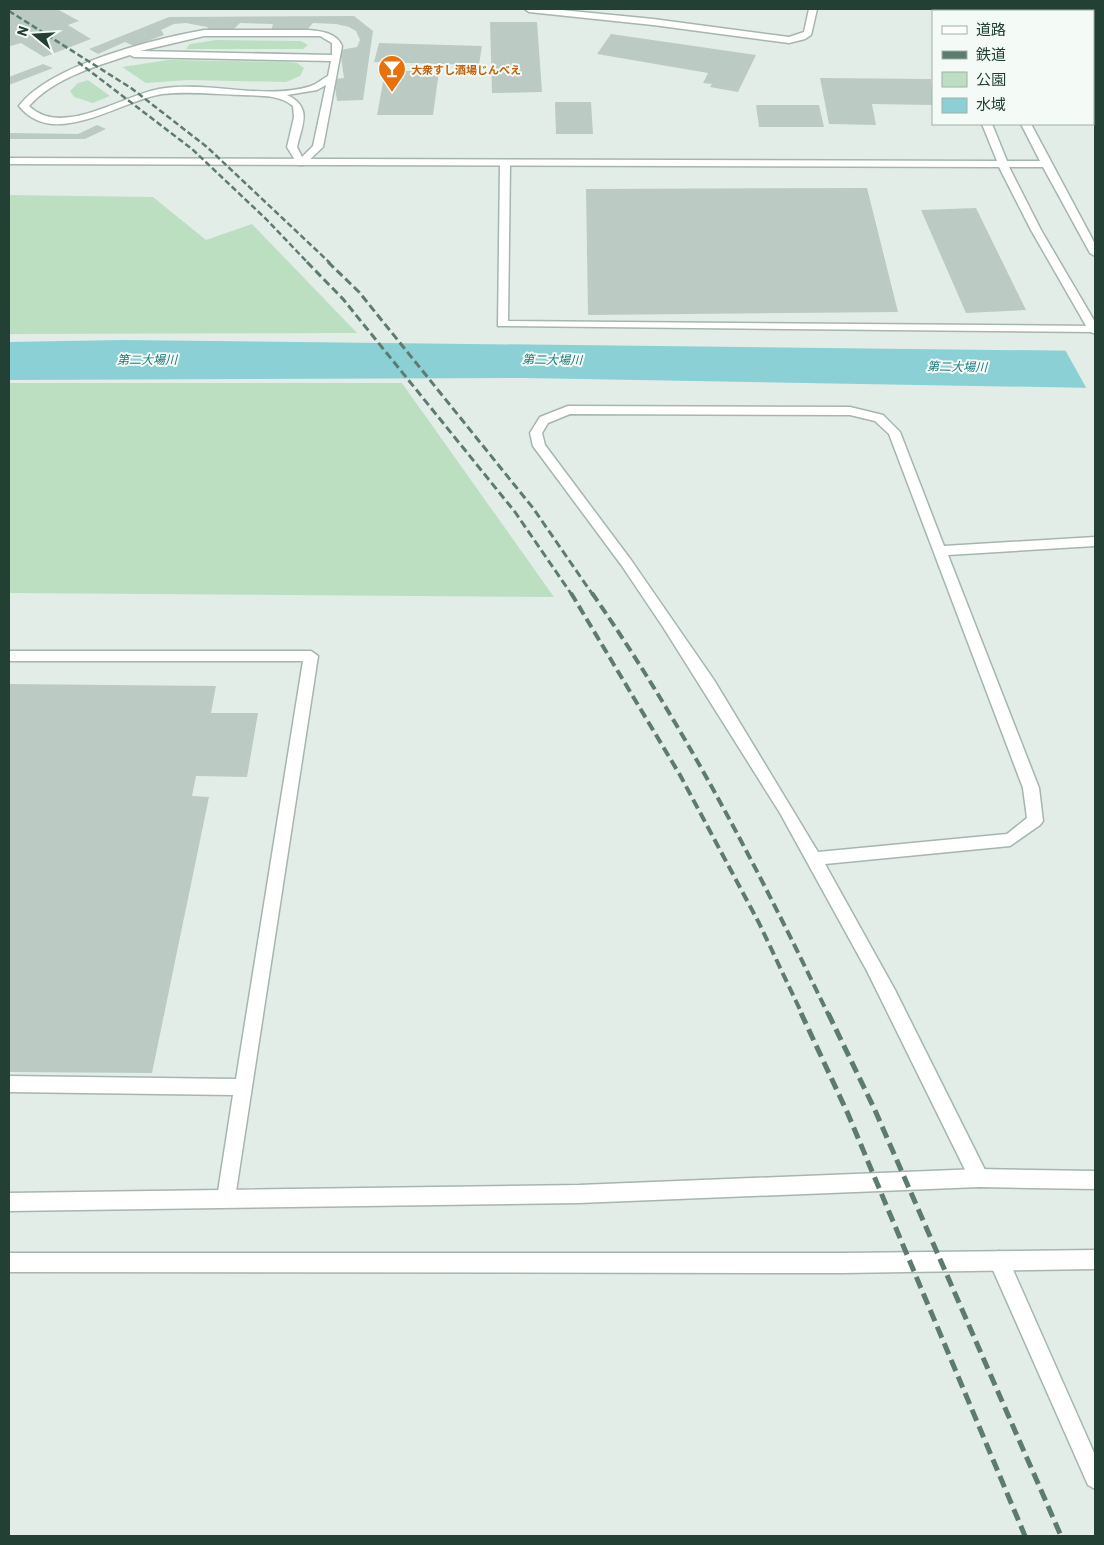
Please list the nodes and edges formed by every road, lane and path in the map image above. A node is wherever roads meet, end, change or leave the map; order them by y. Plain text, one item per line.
1 (529, 9) edge
2 (813, 9) edge
3 (122, 54) junction
4 (336, 58) junction
5 (332, 77) junction
6 (270, 94) junction
7 (987, 125) edge
8 (1026, 125) edge
9 (9, 161) edge
10 (302, 163) junction
11 (505, 164) junction
12 (1002, 164) junction
13 (1046, 164) junction
14 (1095, 253) edge
15 (1095, 330) edge
16 (1095, 541) edge
17 (941, 551) junction
18 (9, 656) edge
19 (814, 859) junction
20 (9, 1084) edge
21 (244, 1087) junction
22 (979, 1178) junction
23 (1095, 1180) edge
24 (226, 1198) junction
25 (9, 1202) edge
26 (1095, 1259) edge
27 (999, 1261) junction
28 (9, 1264) edge
29 (1095, 1478) edge

1 - 2 street
3 - 4 street
3 - 4 street
3 - 6 street
4 - 5 street
5 - 6 street
5 - 10 street
6 - 10 street
7 - 12 street
8 - 13 street
9 - 10 street
10 - 11 street
11 - 12 street
11 - 15 street
12 - 13 street
12 - 15 street
13 - 14 street
16 - 17 street
17 - 19 street
17 - 19 street
18 - 21 street
19 - 22 street
20 - 21 street
21 - 24 street
22 - 23 street
22 - 24 street
24 - 25 street
26 - 27 street
27 - 28 street
27 - 29 street

